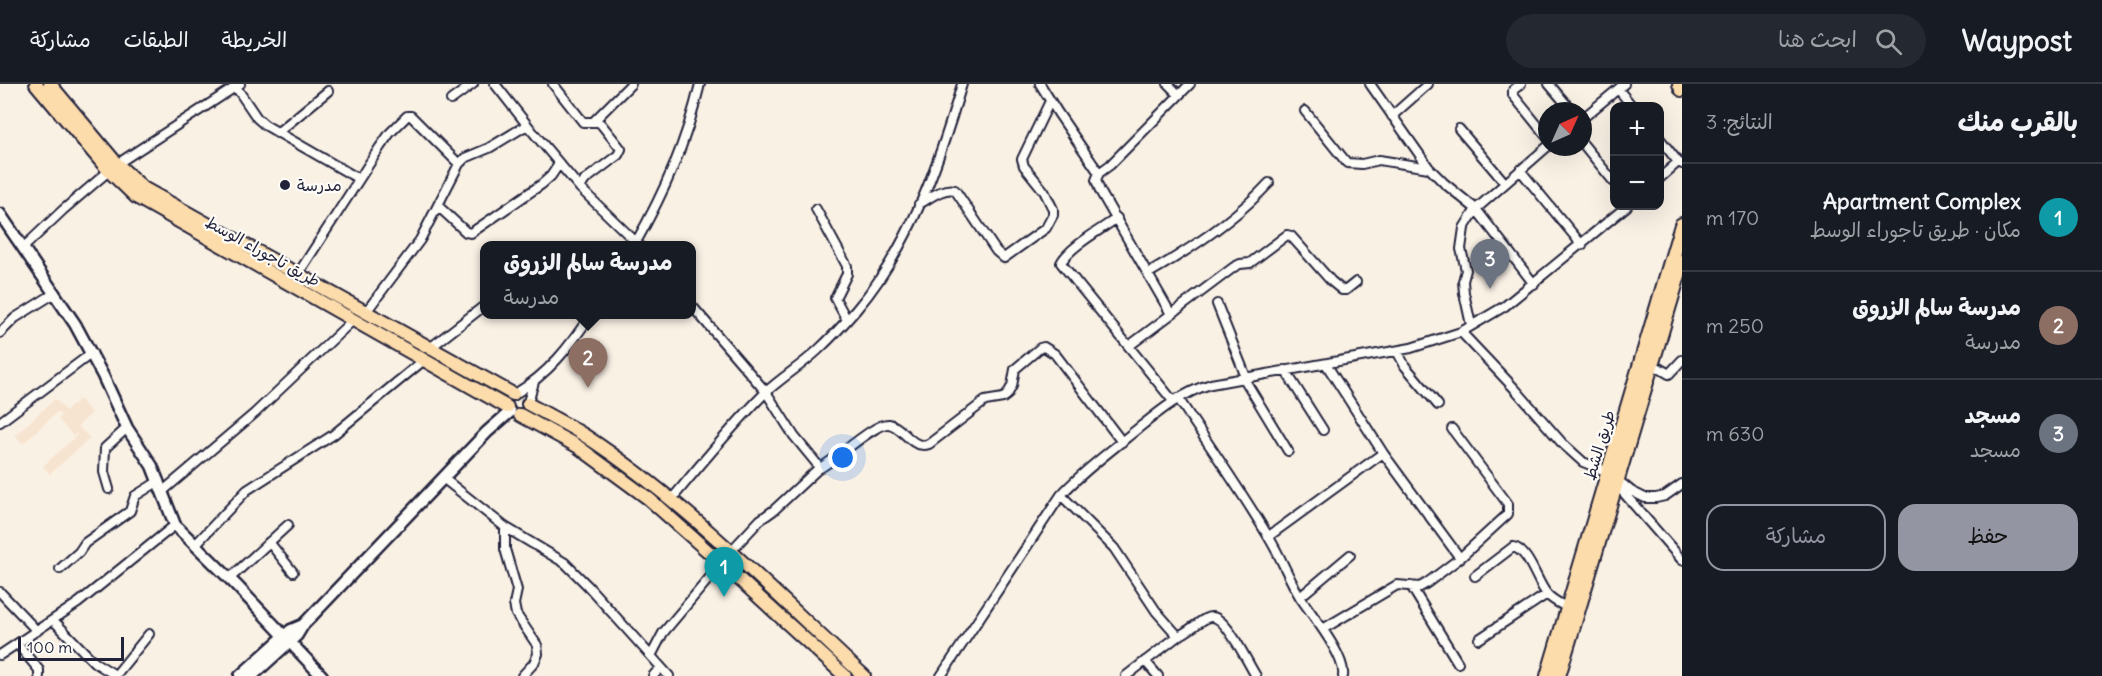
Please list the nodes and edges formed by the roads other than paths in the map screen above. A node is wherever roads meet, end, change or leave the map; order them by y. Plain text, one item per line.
1 (36, 84) edge
2 (50, 84) edge
3 (473, 84) edge
4 (495, 84) edge
5 (553, 84) edge
6 (631, 84) edge
7 (700, 84) edge
8 (962, 84) edge
9 (1040, 84) edge
10 (1168, 84) edge
11 (1190, 84) edge
12 (1370, 84) edge
13 (1428, 84) edge
14 (1521, 84) edge
15 (1549, 84) edge
16 (1680, 84) edge
17 (238, 86) edge
18 (1621, 87) edge
19 (1682, 89) edge
20 (328, 92) dead end
21 (1179, 95) junction
22 (451, 100) dead end
23 (1050, 101) junction
24 (1564, 102) edge
25 (1630, 102) edge
26 (1305, 111) dead end
27 (1592, 111) edge
28 (1392, 116) junction
29 (593, 122) junction
30 (527, 125) junction
31 (1538, 126) edge
32 (1459, 129) dead end
33 (277, 133) junction
34 (1664, 145) edge
35 (1538, 155) edge
36 (1592, 155) edge
37 (1680, 163) edge
38 (459, 164) junction
39 (559, 164) junction
40 (113, 168) junction
41 (1430, 168) junction
42 (1520, 170) junction
43 (1099, 173) junction
44 (1664, 174) edge
45 (1610, 177) edge
46 (359, 179) junction
47 (1269, 183) dead end
48 (1506, 183) junction
49 (580, 188) junction
50 (919, 204) junction
51 (438, 206) junction
52 (816, 209) dead end
53 (1476, 209) junction
54 (1622, 210) edge
55 (0, 214) edge
56 (1117, 218) junction
57 (1682, 225) edge
58 (634, 241) edge
59 (638, 241) edge
60 (1582, 244) junction
61 (24, 247) junction
62 (1682, 262) edge
63 (1149, 273) junction
64 (298, 274) junction
65 (1356, 282) dead end
66 (1534, 284) junction
67 (55, 293) junction
68 (1217, 304) dead end
69 (480, 309) edge
70 (696, 311) edge
71 (366, 312) junction
72 (1171, 314) junction
73 (586, 319) edge
74 (353, 320) junction
75 (847, 320) junction
76 (1472, 325) junction
77 (1461, 332) junction
78 (0, 333) edge
79 (1129, 346) junction
80 (430, 348) junction
81 (1397, 351) junction
82 (92, 353) junction
83 (424, 360) junction
84 (1682, 360) edge
85 (1326, 364) junction
86 (1652, 364) junction
87 (1285, 370) junction
88 (1244, 377) junction
89 (534, 382) junction
90 (766, 392) junction
91 (514, 394) junction
92 (1175, 399) junction
93 (528, 403) junction
94 (1438, 405) dead end
95 (512, 411) junction
96 (0, 422) edge
97 (127, 428) junction
98 (1452, 429) dead end
99 (1323, 430) dead end
100 (1122, 442) junction
101 (1288, 451) dead end
102 (1383, 453) junction
103 (818, 469) junction
104 (443, 478) junction
105 (1616, 479) junction
106 (1682, 484) edge
107 (161, 486) junction
108 (109, 489) dead end
109 (1061, 495) junction
110 (671, 500) junction
111 (175, 525) junction
112 (288, 525) dead end
113 (505, 527) junction
114 (1269, 536) junction
115 (269, 542) junction
116 (195, 545) junction
117 (730, 552) junction
118 (1350, 555) dead end
119 (1460, 558) junction
120 (1682, 560) edge
121 (722, 563) junction
122 (60, 569) dead end
123 (293, 572) dead end
124 (1475, 576) dead end
125 (229, 579) junction
126 (1411, 586) junction
127 (0, 592) edge
128 (1546, 594) junction
129 (1300, 597) junction
130 (1568, 608) junction
131 (53, 620) junction
132 (1323, 629) junction
133 (37, 631) junction
134 (149, 634) dead end
135 (1178, 636) junction
136 (287, 639) junction
137 (1479, 639) dead end
138 (18, 645) junction
139 (0, 655) edge
140 (651, 656) junction
141 (1145, 661) junction
142 (1458, 663) dead end
143 (661, 667) junction
144 (115, 675) edge
145 (39, 676) edge
146 (240, 676) edge
147 (252, 676) edge
148 (322, 676) edge
149 (522, 676) edge
150 (653, 676) edge
151 (669, 676) edge
152 (845, 676) edge
153 (864, 676) edge
154 (941, 676) edge
155 (1126, 676) edge
156 (1158, 676) edge
157 (1256, 676) edge
158 (1343, 676) edge
159 (1548, 676) edge
160 (1558, 676) edge

1 - 40 main road, طريق تاجوراء الوسط
2 - 40 main road
3 - 22 street
4 - 30 street
5 - 29 street
6 - 29 street
7 - 59 street
8 - 50 street
9 - 23 street
10 - 21 street
11 - 21 street
12 - 28 street
13 - 28 street
14 - 31 street
15 - 24 street
16 - 19 highway
17 - 33 street
17 - 40 street
18 - 25 street
18 - 27 street
20 - 33 street
21 - 43 street
23 - 43 street
23 - 50 street
26 - 41 street
28 - 41 street
29 - 49 street
30 - 38 street
30 - 39 street
32 - 48 street
33 - 46 street
34 - 37 street
35 - 42 street
36 - 45 street
37 - 44 street
38 - 46 street
38 - 51 street
39 - 49 street
39 - 51 street
40 - 61 street
40 - 64 main road
40 - 74 main road, طريق تاجوراء الوسط
41 - 53 street
42 - 48 street
42 - 60 street
43 - 56 street
46 - 64 street
47 - 63 street
48 - 53 street
49 - 58 street
50 - 75 street
51 - 71 street
52 - 75 street
53 - 66 street
53 - 76 street
54 - 60 street
55 - 61 street
56 - 63 street
56 - 79 street
57 - 105 highway, طريق الشط
60 - 66 street
61 - 67 street
62 - 86 highway, طريق الشط
63 - 72 street
64 - 71 main road
65 - 72 street
66 - 76 street
67 - 78 street
67 - 82 street
68 - 88 street
69 - 80 street
70 - 90 street
71 - 80 main road
72 - 79 street
73 - 89 street
74 - 83 main road, طريق تاجوراء الوسط
74 - 107 street
75 - 90 street
76 - 77 street
77 - 81 street
77 - 105 street
79 - 92 street
80 - 91 main road
81 - 85 street
81 - 94 street
82 - 96 street
82 - 97 street
83 - 95 main road, طريق تاجوراء الوسط
83 - 116 street
84 - 86 street
85 - 87 street
85 - 102 street
86 - 105 highway, طريق الشط
87 - 88 street
87 - 99 street
88 - 92 street
88 - 101 street
89 - 91 street
89 - 93 street
90 - 103 street
90 - 110 street
91 - 93 main road
91 - 95 main road
92 - 100 street
92 - 114 street
93 - 95 main road
93 - 110 main road
95 - 104 street
95 - 121 main road, طريق تاجوراء الوسط
97 - 107 street
97 - 108 street
98 - 119 street
100 - 103 street
100 - 109 street
102 - 114 street
102 - 119 street
103 - 117 street
104 - 113 street
104 - 136 street
105 - 106 street
105 - 120 street
105 - 130 highway, طريق الشط
105 - 160 highway, طريق الشط
107 - 111 street
107 - 122 street
109 - 135 street
109 - 154 street
110 - 117 main road
111 - 116 street
111 - 131 street
112 - 115 street
113 - 140 street
113 - 149 street
114 - 129 street
115 - 123 street
115 - 125 street
116 - 125 street
117 - 153 main road
118 - 129 street
119 - 126 street
121 - 140 street
121 - 152 main road, طريق تاجوراء الوسط
124 - 128 street
125 - 136 street
126 - 132 street
126 - 142 street
127 - 133 street
128 - 130 street
128 - 137 street
129 - 132 street
130 - 159 highway, طريق الشط
131 - 133 street
131 - 144 street
132 - 158 street
133 - 138 street
134 - 144 street
135 - 141 street
135 - 157 street
136 - 146 street
136 - 147 street
136 - 148 street
138 - 139 street
138 - 145 street
140 - 143 street
141 - 155 street
141 - 156 street
143 - 150 street
143 - 151 street

